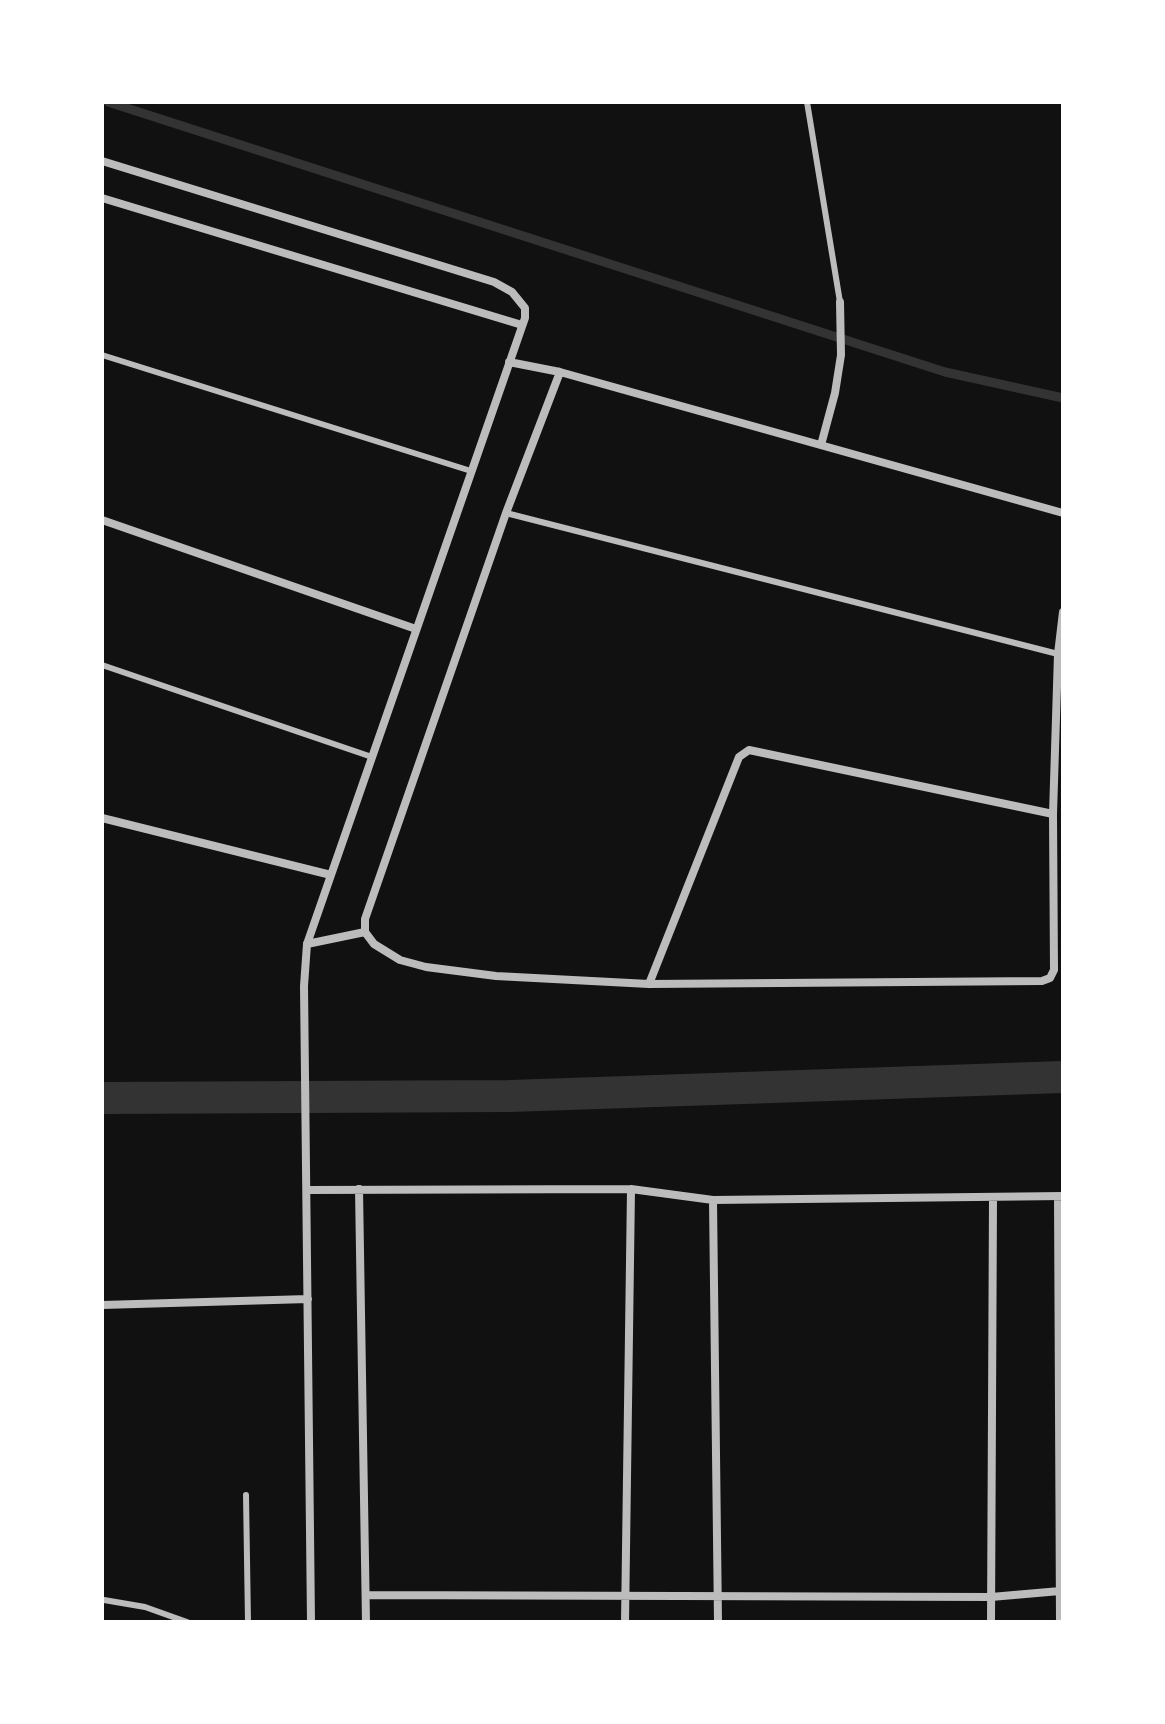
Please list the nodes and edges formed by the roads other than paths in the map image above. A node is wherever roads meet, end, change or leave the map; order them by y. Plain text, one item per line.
1 (807, 102) edge
2 (102, 161) edge
3 (102, 198) edge
4 (840, 302) joint
5 (522, 325) junction
6 (102, 355) edge
7 (509, 362) junction
8 (560, 372) junction
9 (821, 445) junction
10 (471, 471) junction
11 (506, 513) junction
12 (1063, 513) edge
13 (102, 520) edge
14 (1063, 612) edge
15 (416, 629) junction
16 (1058, 654) junction
17 (102, 665) edge
18 (372, 757) junction
19 (1053, 814) junction
20 (105, 820) edge
21 (331, 875) junction
22 (365, 932) junction
23 (307, 944) junction
24 (649, 984) junction
25 (359, 1189) junction
26 (631, 1189) junction
27 (307, 1190) junction
28 (1060, 1196) edge
29 (993, 1198) junction
30 (713, 1200) junction
31 (308, 1299) junction
32 (102, 1305) edge
33 (246, 1495) dead end
34 (1062, 1538) edge
35 (1060, 1591) junction
36 (366, 1595) junction
37 (625, 1595) junction
38 (718, 1595) junction
39 (991, 1597) junction
40 (104, 1600) edge
41 (187, 1622) edge
42 (248, 1622) edge
43 (311, 1622) edge
44 (366, 1622) edge
45 (625, 1622) edge
46 (718, 1622) edge
47 (991, 1622) edge
48 (1060, 1622) edge

1 - 4 lane
2 - 5 street
3 - 5 street
4 - 9 street
5 - 7 street
6 - 10 lane
7 - 8 street
7 - 10 street
8 - 9 street
8 - 11 street
9 - 12 street
10 - 15 street
11 - 16 lane
11 - 22 street
13 - 15 street
14 - 16 street
15 - 18 street
16 - 19 street
17 - 18 lane
18 - 21 street
19 - 24 street
19 - 24 street
20 - 21 street
21 - 23 street
22 - 23 street
22 - 24 street
23 - 27 street
25 - 26 street
25 - 27 street
25 - 36 street
26 - 30 street
26 - 37 street
27 - 31 street
28 - 29 street
28 - 34 street
29 - 30 street
29 - 39 street
30 - 38 street
31 - 32 street
31 - 43 street
33 - 42 lane
34 - 35 street
35 - 39 street
35 - 48 street
36 - 37 street
36 - 44 street
37 - 38 street
37 - 45 street
38 - 39 street
38 - 46 street
39 - 47 street
40 - 41 lane

